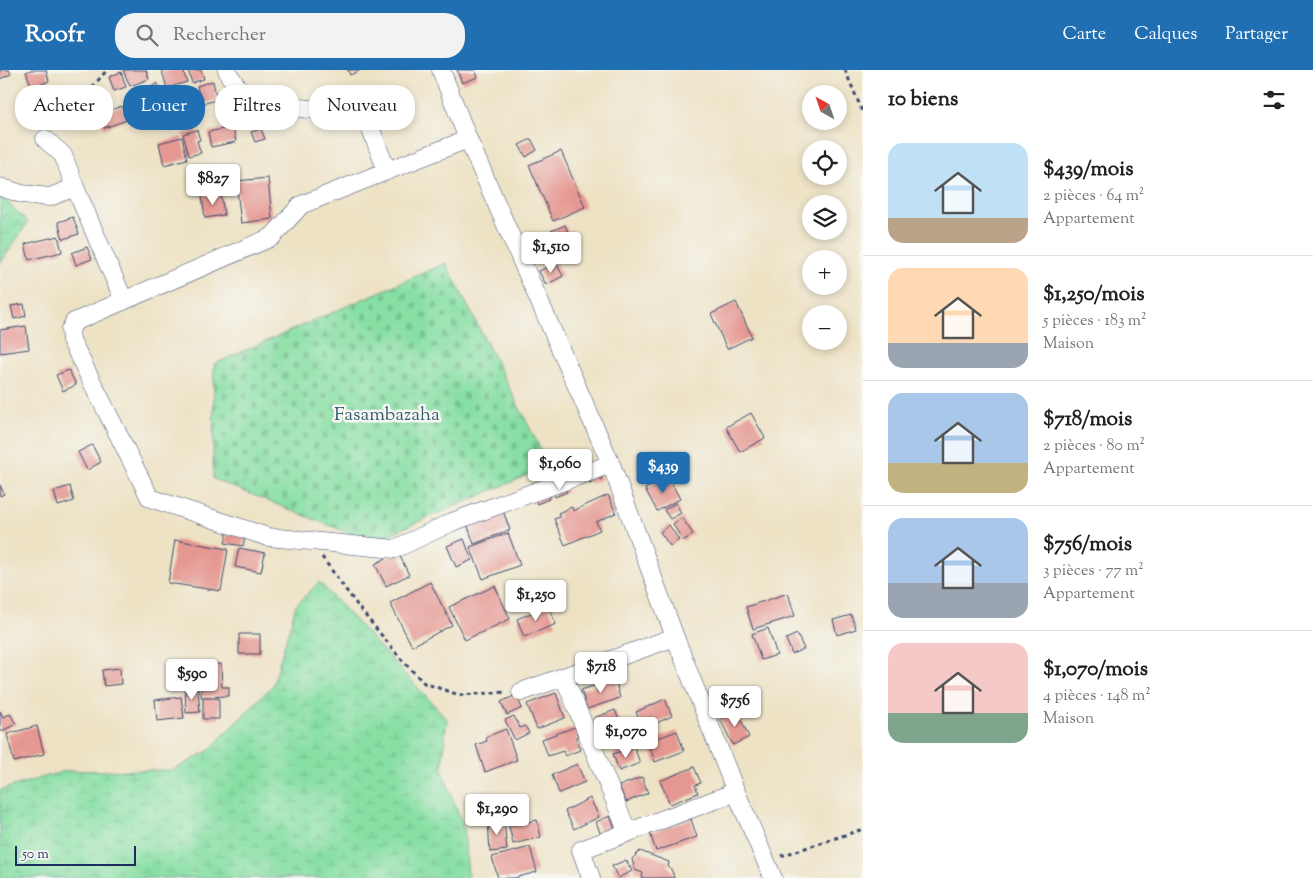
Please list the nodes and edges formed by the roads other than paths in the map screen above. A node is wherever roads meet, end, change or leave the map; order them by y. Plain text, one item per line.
1 (227, 70) edge
2 (441, 70) edge
3 (45, 139) road end
4 (468, 139) junction
5 (387, 171) junction
6 (0, 187) edge
7 (75, 187) junction
8 (124, 301) junction
9 (611, 464) junction
10 (675, 637) junction
11 (564, 677) junction
12 (521, 692) road end
13 (736, 792) junction
14 (628, 833) junction
15 (591, 878) edge
16 (773, 878) edge

1 - 5 street
2 - 4 street
3 - 7 street
4 - 5 street
4 - 9 street
5 - 8 street
6 - 7 street
7 - 8 street
8 - 9 street
9 - 10 street
10 - 11 street
10 - 13 street
11 - 12 street
11 - 14 street
13 - 14 street
13 - 16 street
14 - 15 street

